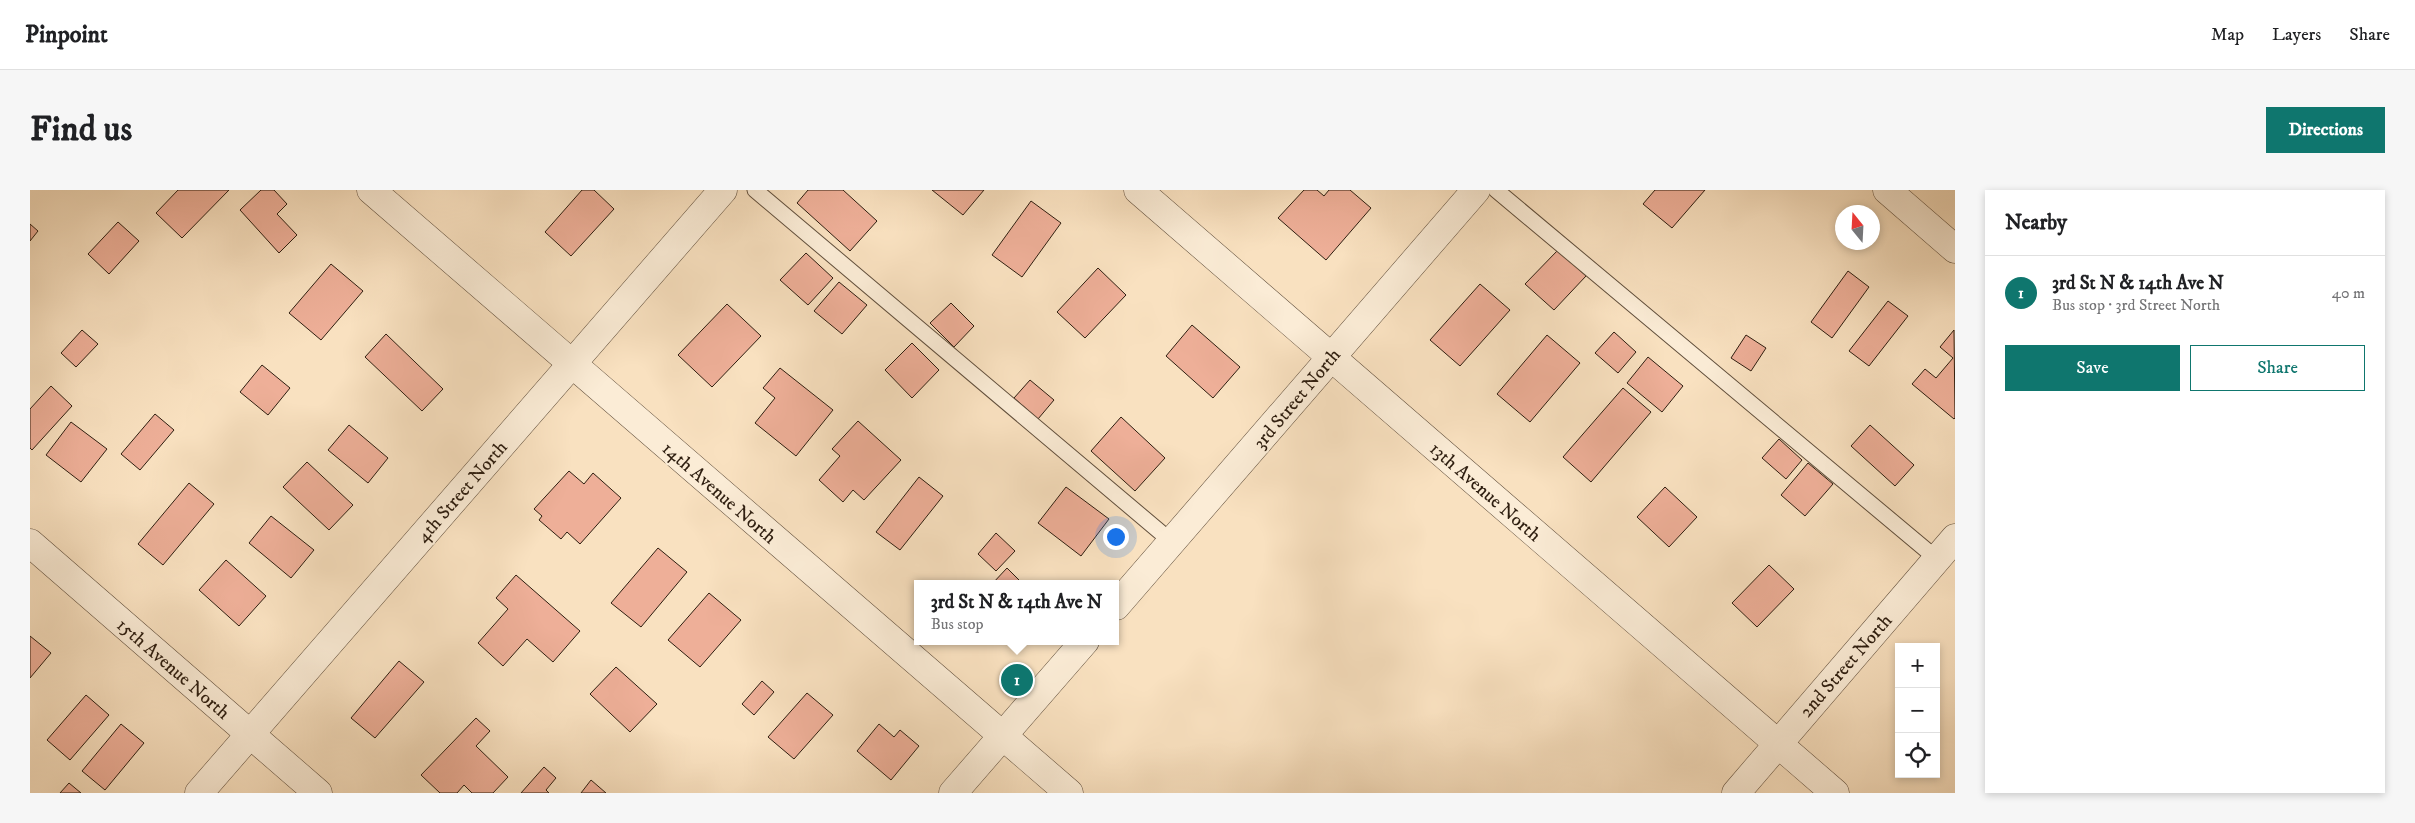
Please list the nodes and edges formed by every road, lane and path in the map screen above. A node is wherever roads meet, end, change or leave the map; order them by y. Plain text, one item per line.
1 (371, 190) edge
2 (724, 190) edge
3 (755, 190) edge
4 (1138, 190) edge
5 (1476, 190) edge
6 (1496, 190) edge
7 (1887, 190) edge
8 (1955, 248) edge
9 (1330, 358) junction
10 (572, 364) junction
11 (1955, 538) edge
12 (1172, 542) junction
13 (30, 543) edge
14 (1937, 558) junction
15 (1119, 603) edge
16 (1082, 645) edge
17 (250, 734) junction
18 (1003, 735) junction
19 (1778, 743) junction
20 (199, 793) edge
21 (318, 793) edge
22 (954, 793) edge
23 (1069, 793) edge
24 (1736, 793) edge
25 (1835, 793) edge

1 - 10 street, 14th Avenue North
2 - 10 street, 4th Street North
3 - 12 lane
4 - 9 street, 13th Avenue North
5 - 9 street, 3rd Street North
6 - 14 lane
7 - 8 street
9 - 12 street, 3rd Street North
9 - 19 street, 13th Avenue North
10 - 17 street, 4th Street North
10 - 18 street, 14th Avenue North
11 - 14 street, 2nd Street North
12 - 15 street, 3rd Street North
13 - 17 street, 15th Avenue North
14 - 19 street, 2nd Street North
16 - 18 street
17 - 20 street, 4th Street North
17 - 21 street, 15th Avenue North
18 - 22 street
18 - 23 street, 14th Avenue North
19 - 24 street, 2nd Street North
19 - 25 street, 13th Avenue North

